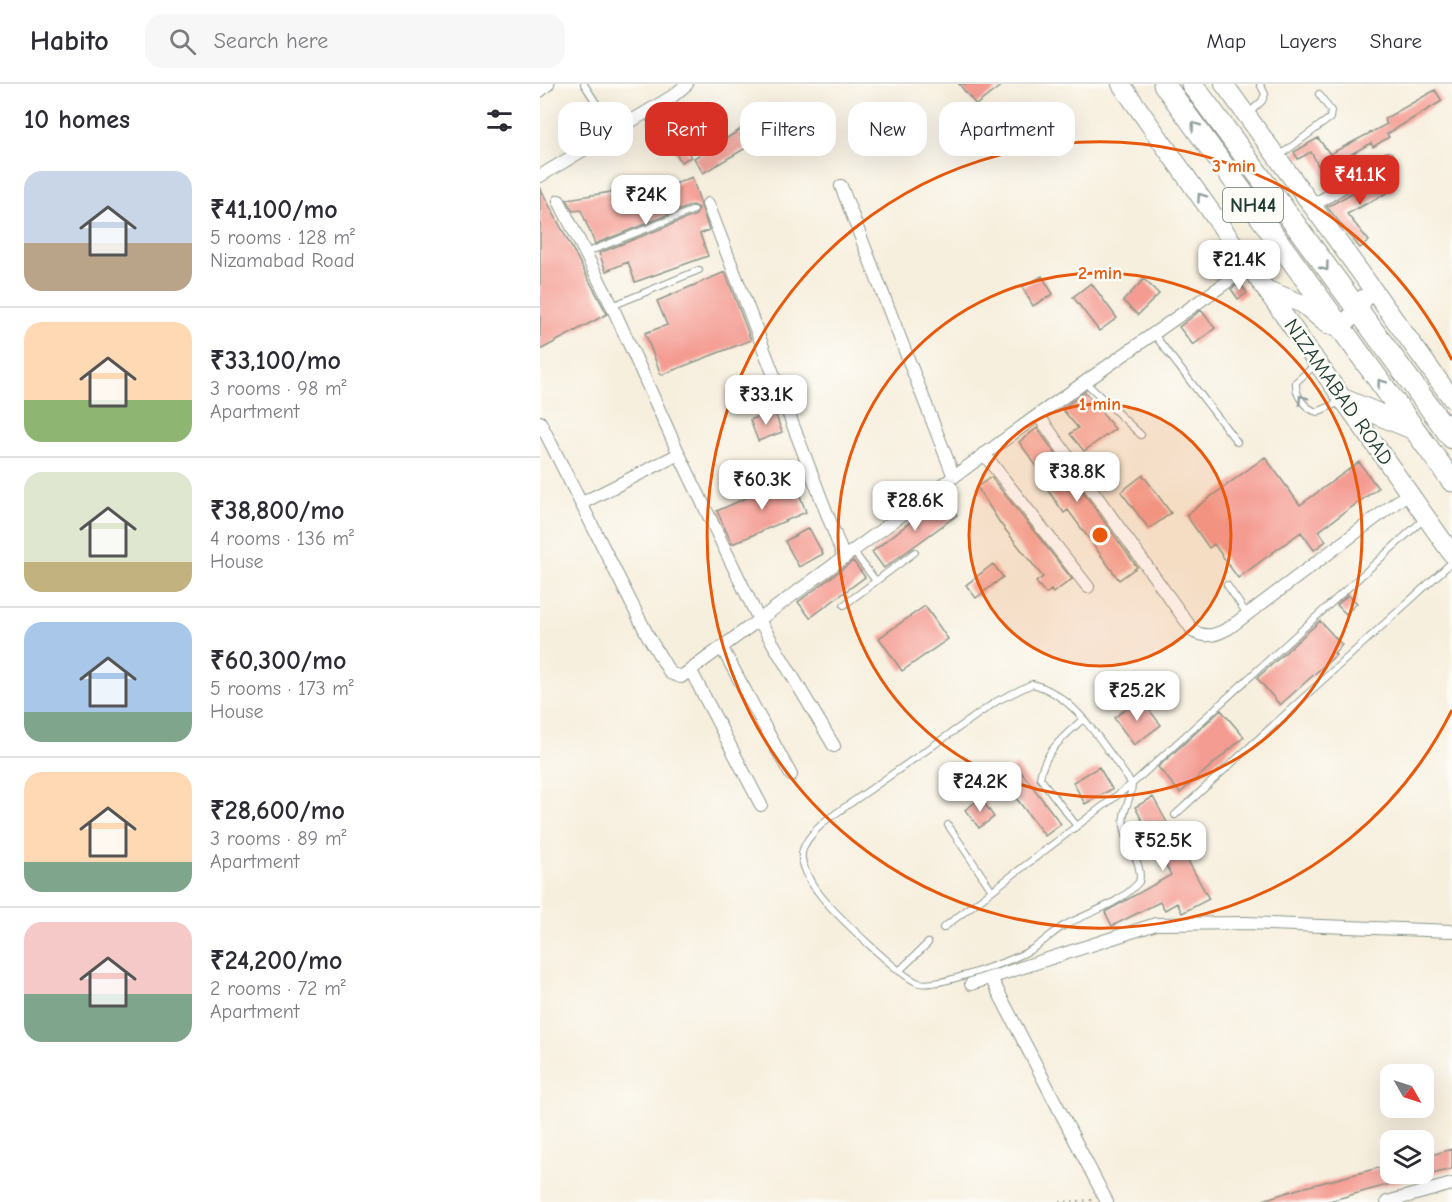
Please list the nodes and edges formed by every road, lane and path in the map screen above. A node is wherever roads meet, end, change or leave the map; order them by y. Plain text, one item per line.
1 (548, 84) edge
2 (584, 84) edge
3 (687, 84) edge
4 (1121, 84) edge
5 (1164, 84) edge
6 (1224, 84) edge
7 (1260, 84) edge
8 (1201, 85) edge
9 (540, 91) edge
10 (1319, 94) dead end
11 (595, 102) edge
12 (1246, 115) junction
13 (633, 120) edge
14 (574, 156) edge
15 (1276, 158) junction
16 (1388, 158) dead end
17 (540, 176) edge
18 (841, 186) dead end
19 (559, 201) dead end
20 (708, 204) dead end
21 (1311, 207) junction
22 (694, 210) dead end
23 (1281, 244) junction
24 (585, 254) junction
25 (1248, 265) junction
26 (699, 270) dead end
27 (1365, 282) junction
28 (1267, 290) junction
29 (612, 306) junction
30 (1358, 312) junction
31 (1340, 326) junction
32 (1153, 332) junction
33 (1377, 338) junction
34 (1357, 350) junction
35 (1319, 362) junction
36 (1085, 381) junction
37 (1450, 394) edge
38 (1344, 400) junction
39 (1038, 415) junction
40 (540, 422) edge
41 (1414, 429) junction
42 (1141, 435) dead end
43 (1452, 438) edge
44 (1237, 442) dead end
45 (679, 454) junction
46 (984, 454) junction
47 (954, 477) junction
48 (1452, 481) edge
49 (1410, 492) junction
50 (582, 503) junction
51 (1426, 518) junction
52 (915, 552) dead end
53 (1452, 554) edge
54 (848, 555) junction
55 (1452, 562) edge
56 (876, 581) junction
57 (1227, 585) dead end
58 (1088, 587) dead end
59 (844, 605) dead end
60 (1247, 614) junction
61 (759, 620) junction
62 (722, 648) junction
63 (692, 671) junction
64 (1083, 719) junction
65 (834, 746) dead end
66 (791, 775) dead end
67 (1132, 784) junction
68 (761, 805) dead end
69 (1174, 815) dead end
70 (948, 825) dead end
71 (1076, 825) junction
72 (991, 889) junction
73 (943, 928) dead end
74 (1452, 931) edge
75 (928, 943) dead end
76 (899, 971) junction
77 (991, 978) junction
78 (971, 984) dead end
79 (1452, 1184) edge
80 (1106, 1199) edge
81 (1060, 1202) edge
82 (1387, 1202) edge

1 - 9 street
2 - 11 lane
3 - 13 street
25 -> 4 main road, NIZAMABAD ROAD
23 -> 5 highway, NIZAMABAD ROAD / NH44
6 - 12 main road
7 - 12 lane
8 -> 30 highway, NH44
10 - 15 lane
12 - 15 main road
14 - 17 street
15 - 21 main road
16 - 21 street
18 - 47 street
19 - 24 street
20 - 54 street
21 - 27 main road
22 - 24 lane
23 - 25 street
23 - 31 highway, NIZAMABAD ROAD / NH44
24 - 29 street
25 - 28 main road, NIZAMABAD ROAD
25 - 32 street
26 - 29 lane
27 - 30 main road
27 - 37 main road
28 - 31 main road
28 - 35 main road, NIZAMABAD ROAD
29 - 45 street
30 - 31 main road
30 - 33 highway, NH44
31 - 34 highway, NIZAMABAD ROAD / NH44
32 - 36 street
32 - 44 lane
33 - 34 highway
33 - 43 highway, NH44
41 -> 34 highway, NIZAMABAD ROAD / NH44
35 - 38 main road, NIZAMABAD ROAD
38 -> 35 lane
36 - 39 street
36 - 42 lane
38 - 41 highway
38 - 49 main road, NIZAMABAD ROAD
39 - 46 street
39 - 60 street
40 - 50 street
41 - 48 highway, NIZAMABAD ROAD / NH44
45 - 50 street
45 - 61 street
46 - 47 street
46 - 58 street
47 - 54 street
49 - 51 main road, NIZAMABAD ROAD
49 - 60 street
50 - 63 street
51 - 53 main road, NIZAMABAD ROAD
51 - 67 lane
52 - 56 lane
54 - 56 lane
54 - 61 street
55 - 69 lane
56 - 59 lane
57 - 60 lane
61 - 62 street
61 - 65 street
62 - 63 street
62 - 66 street
63 - 68 street
64 - 67 lane
64 - 71 lane
64 - 76 lane
67 - 71 lane
67 - 76 lane
70 - 72 lane
71 - 72 lane
72 - 73 lane
74 - 77 street
75 - 76 lane
77 - 78 street
77 - 80 street
79 - 82 street
80 - 81 path

